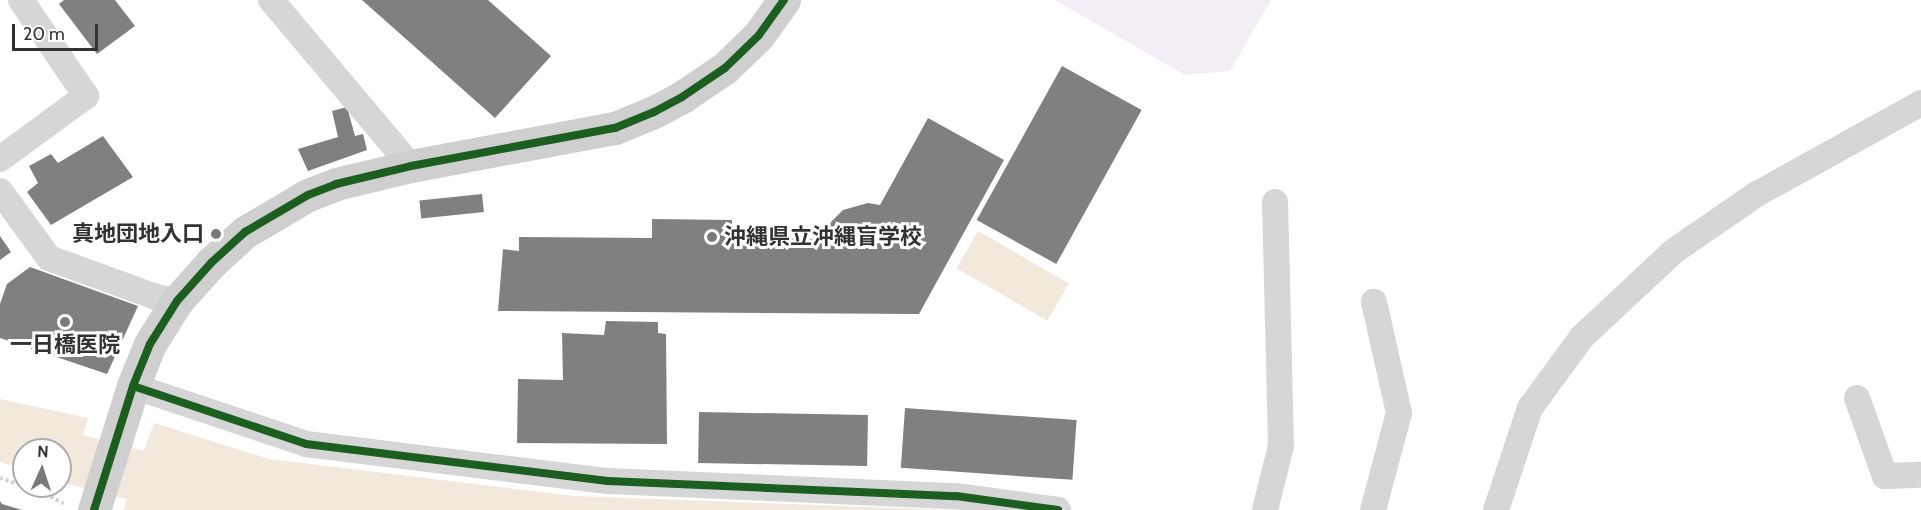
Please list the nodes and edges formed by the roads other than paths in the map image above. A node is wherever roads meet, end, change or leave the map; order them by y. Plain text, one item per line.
1 (21, 0) edge
2 (271, 0) edge
3 (784, 0) edge
4 (1921, 103) edge
5 (0, 159) edge
6 (411, 166) junction
7 (0, 191) edge
8 (1275, 202) dead end
9 (177, 301) junction
10 (1374, 302) dead end
11 (130, 398) junction
12 (1857, 398) dead end
13 (1921, 475) edge
14 (87, 508) edge
15 (1058, 510) edge
16 (1265, 510) edge
17 (1373, 510) edge
18 (1496, 510) edge

1 - 5 street
2 - 6 street
3 - 6 street
4 - 18 street
6 - 9 street
7 - 9 street
8 - 16 street
9 - 11 street
10 - 17 street
11 - 14 street
11 - 15 street
12 - 13 street

